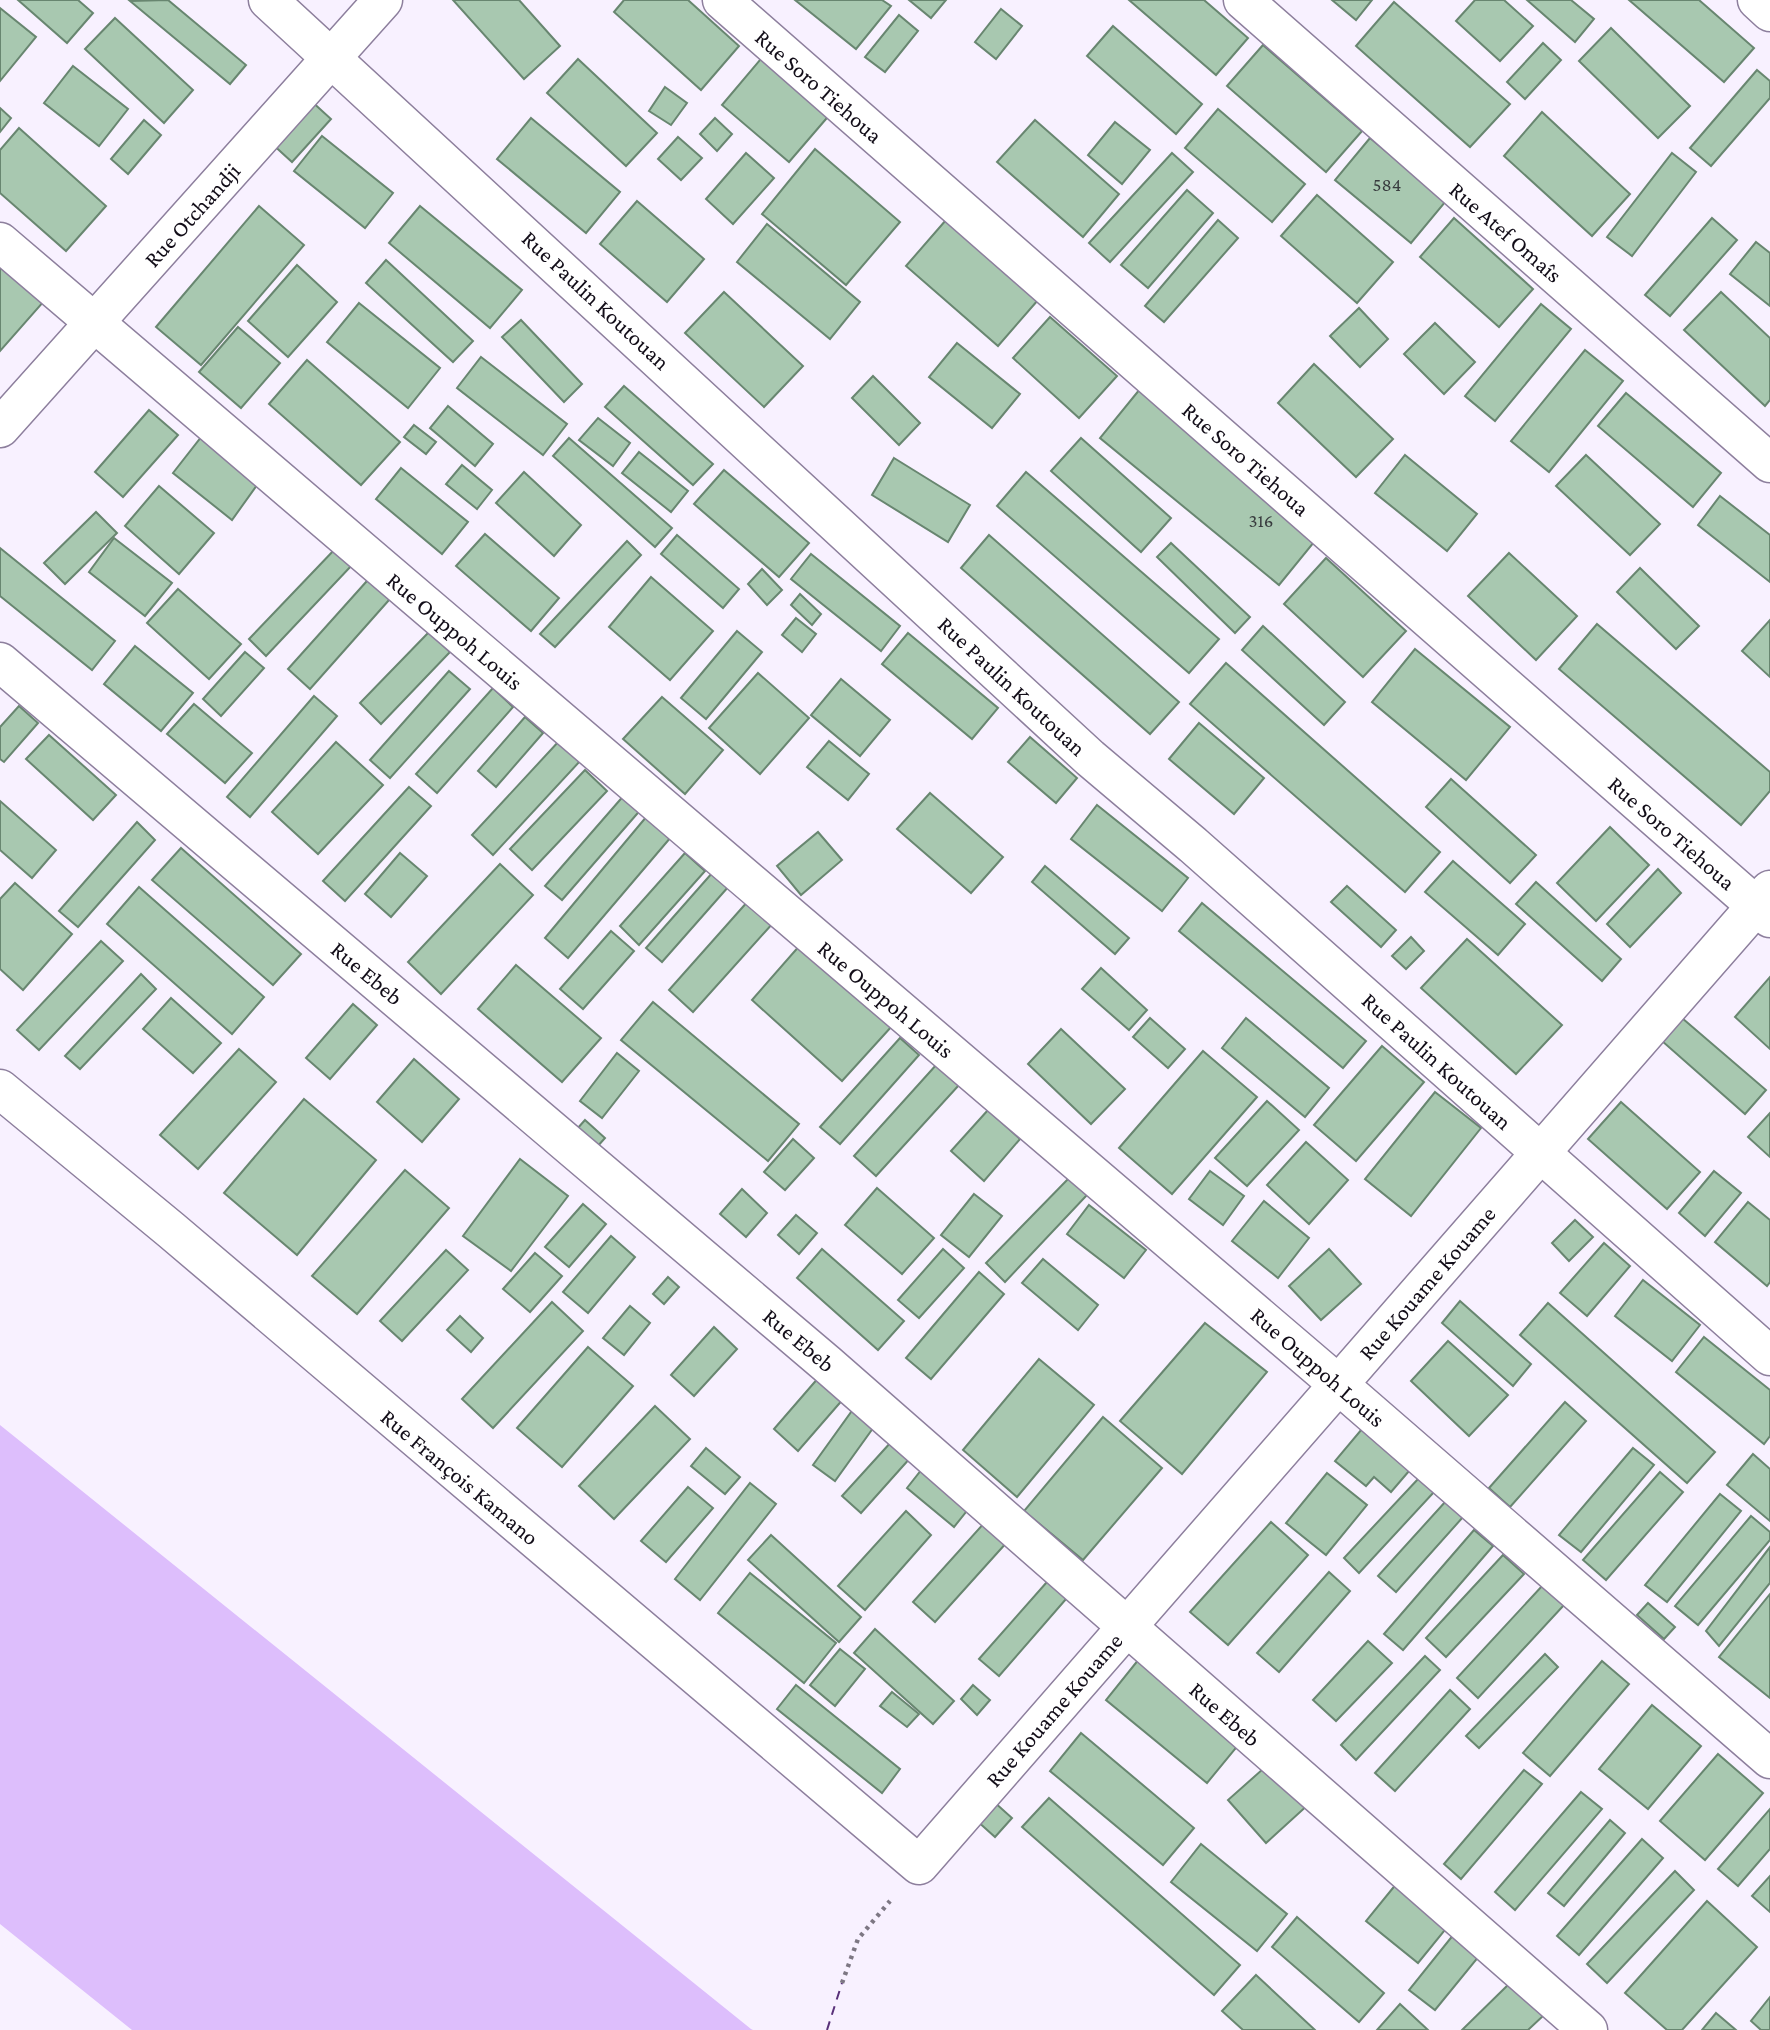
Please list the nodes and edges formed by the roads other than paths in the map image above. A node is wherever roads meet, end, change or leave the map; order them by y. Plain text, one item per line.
1 (268, 0) edge
2 (383, 0) edge
3 (722, 0) edge
4 (1243, 0) edge
5 (1757, 0) edge
6 (1770, 12) edge
7 (334, 58) junction
8 (0, 242) edge
9 (93, 324) junction
10 (0, 428) edge
11 (1770, 463) edge
12 (0, 662) edge
13 (1765, 905) edge
14 (0, 1089) edge
15 (1540, 1152) junction
16 (1770, 1356) edge
17 (1339, 1385) junction
18 (1126, 1627) junction
19 (1770, 1759) edge
20 (919, 1865) joint
21 (1588, 2030) edge

1 - 7 street, Rue Paulin Koutouan
2 - 7 street, Rue Otchandji
3 - 13 street, Rue Soro Tiehoua
4 - 11 street, Rue Atef Omaîs
5 - 6 street
7 - 9 street, Rue Otchandji
7 - 15 street, Rue Paulin Koutouan
8 - 9 street, Rue Ouppoh Louis
9 - 10 street, Rue Otchandji
9 - 17 street, Rue Ouppoh Louis
12 - 18 street, Rue Ebeb
13 - 15 street, Rue Kouame Kouame
14 - 20 street, Rue François Kamano
15 - 16 street, Rue Paulin Koutouan
15 - 17 street, Rue Kouame Kouame
17 - 18 street, Rue Kouame Kouame
17 - 19 street, Rue Ouppoh Louis
18 - 20 street, Rue Kouame Kouame
18 - 21 street, Rue Ebeb

